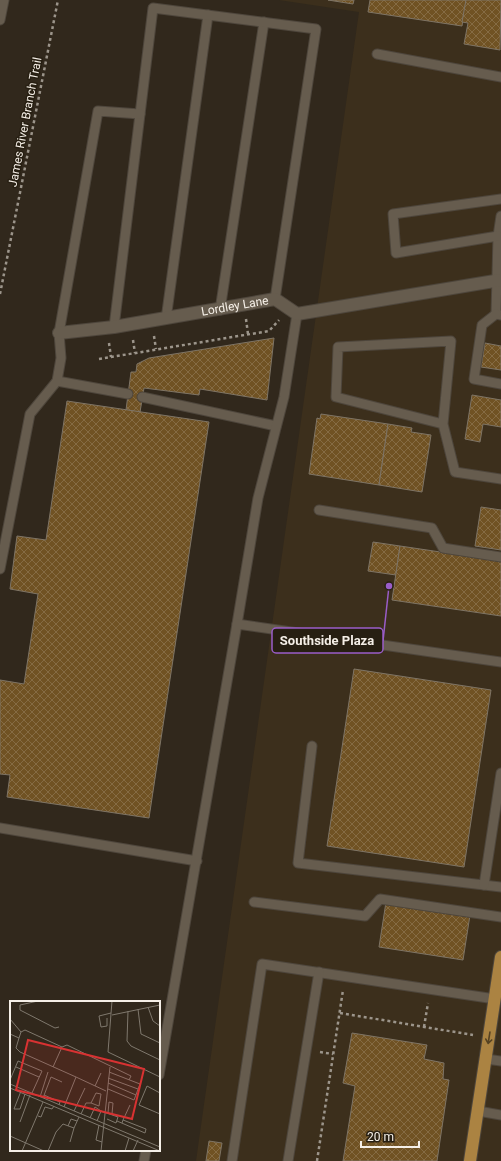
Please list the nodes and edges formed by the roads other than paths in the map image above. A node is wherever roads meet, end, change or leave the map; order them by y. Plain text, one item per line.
1 (4, 0) edge
2 (208, 15) junction
3 (0, 20) edge
4 (264, 22) junction
5 (377, 54) dead end
6 (501, 77) edge
7 (140, 114) junction
8 (501, 199) edge
9 (501, 216) edge
10 (498, 236) junction
11 (499, 281) edge
12 (275, 299) junction
13 (220, 310) junction
14 (297, 314) junction
15 (499, 314) edge
16 (166, 319) junction
17 (111, 332) junction
18 (59, 333) junction
19 (501, 374) edge
20 (57, 381) junction
21 (500, 384) edge
22 (128, 394) dead end
23 (142, 397) dead end
24 (442, 424) junction
25 (276, 426) junction
26 (501, 479) edge
27 (319, 510) dead end
28 (501, 556) edge
29 (0, 569) edge
30 (237, 624) junction
31 (501, 662) edge
32 (312, 746) dead end
33 (501, 773) edge
34 (0, 828) edge
35 (197, 861) junction
36 (484, 885) junction
37 (501, 887) edge
38 (254, 902) dead end
39 (501, 917) edge
40 (501, 958) edge
41 (319, 972) junction
42 (496, 1008) edge
43 (486, 1058) junction
44 (501, 1061) edge
45 (160, 1068) edge
46 (478, 1111) junction
47 (501, 1115) edge
48 (146, 1151) edge
49 (144, 1161) edge
50 (232, 1161) edge
51 (288, 1161) edge
52 (470, 1161) edge

1 - 3 lane
2 - 4 lane
2 - 7 lane
2 - 16 lane
4 - 12 lane
4 - 13 lane
5 - 6 lane
7 - 17 lane
7 - 18 lane
8 - 10 lane
9 - 10 lane
10 - 11 lane
11 - 14 street
11 - 15 lane
12 - 13 street, Lordley Lane
12 - 14 street, Lordley Lane
13 - 16 street, Lordley Lane
14 - 25 lane
15 - 21 lane
16 - 17 street, Lordley Lane
17 - 18 street, Lordley Lane
18 - 20 lane
19 - 21 lane
20 - 22 lane
20 - 29 lane
23 - 25 lane
24 - 24 lane
24 - 26 lane
25 - 30 lane
27 - 28 lane
30 - 31 lane
30 - 35 lane
32 - 36 lane
33 - 36 lane
34 - 35 lane
35 - 45 lane
36 - 37 lane
38 - 39 lane
40 - 42 main road
41 - 42 lane
41 - 50 lane
41 - 51 lane
42 -> 43 main road
43 - 44 lane
43 - 46 main road
46 - 47 lane
46 - 52 main road
48 - 49 lane

